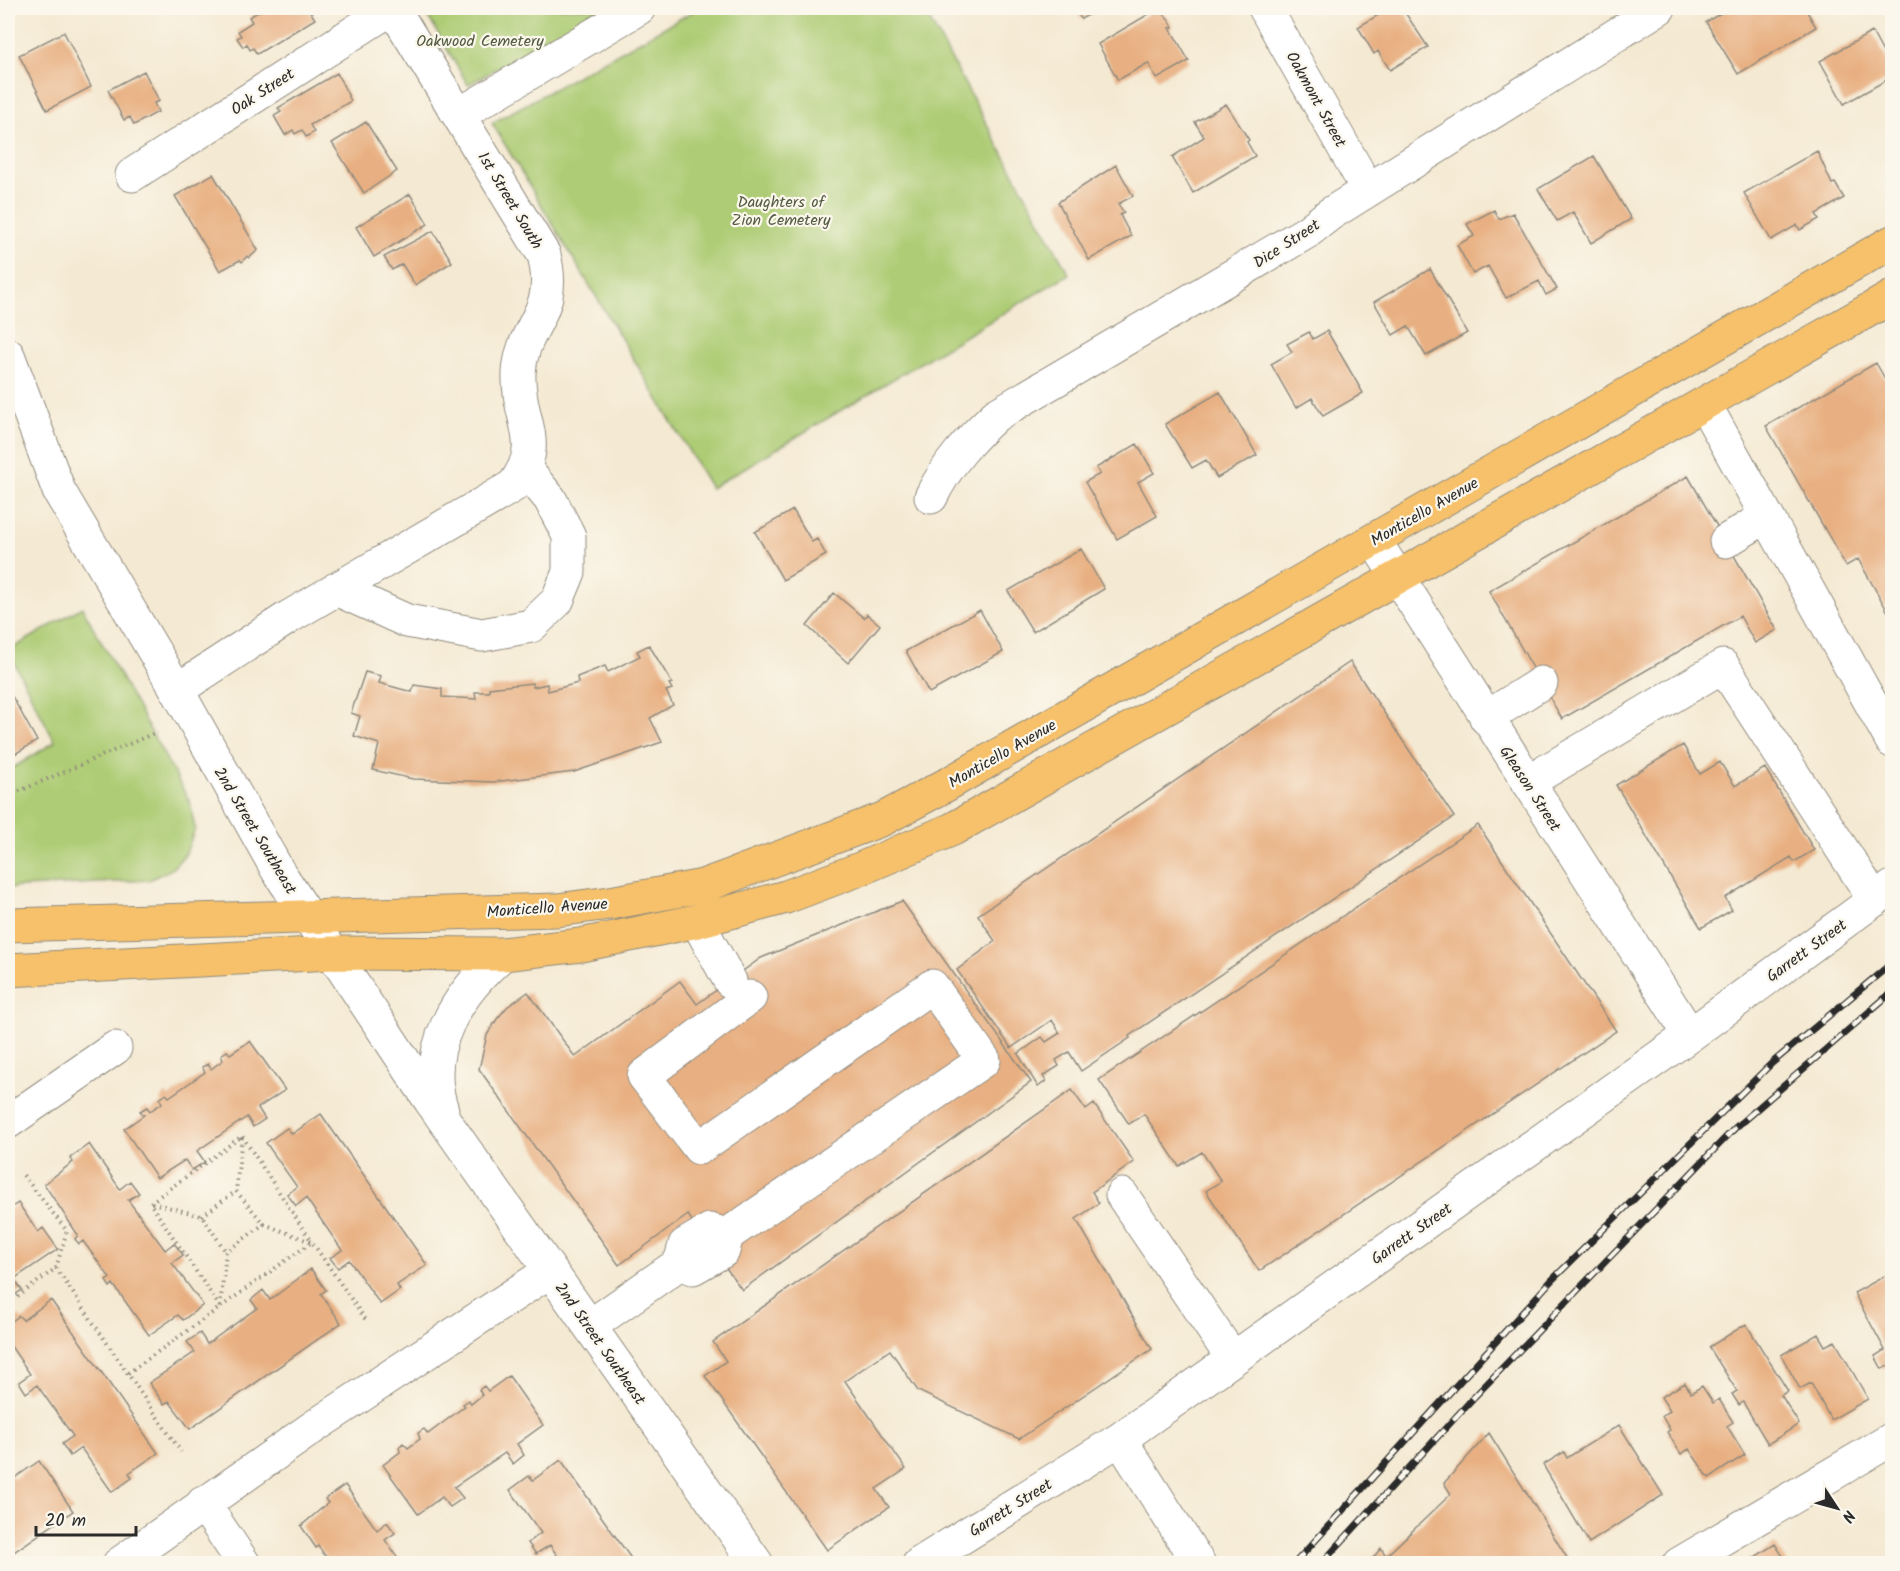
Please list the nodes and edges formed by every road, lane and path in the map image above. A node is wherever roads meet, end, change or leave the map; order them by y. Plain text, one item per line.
1 (392, 8) edge
2 (639, 8) edge
3 (1265, 8) edge
4 (1659, 8) edge
5 (460, 114) junction
6 (132, 175) dead end
7 (1368, 190) junction
8 (1893, 242) edge
9 (1893, 297) edge
10 (8, 356) edge
11 (1705, 405) junction
12 (525, 470) junction
13 (931, 497) dead end
14 (1767, 516) junction
15 (1374, 540) junction
16 (1726, 541) dead end
17 (1397, 576) junction
18 (336, 589) junction
19 (1541, 683) dead end
20 (177, 690) junction
21 (1486, 718) junction
22 (157, 732) dead end
23 (1893, 741) edge
24 (1528, 782) junction
25 (8, 796) edge
26 (1884, 894) edge
27 (308, 915) junction
28 (697, 921) junction
29 (8, 926) edge
30 (333, 953) junction
31 (503, 954) junction
32 (8, 970) edge
33 (1690, 1035) junction
34 (115, 1048) dead end
35 (8, 1122) edge
36 (446, 1123) junction
37 (242, 1136) junction
38 (23, 1174) dead end
39 (236, 1191) junction
40 (1122, 1195) dead end
41 (150, 1203) junction
42 (202, 1216) junction
43 (264, 1224) junction
44 (312, 1242) junction
45 (226, 1252) junction
46 (56, 1268) junction
47 (550, 1270) junction
48 (8, 1305) edge
49 (220, 1307) junction
50 (367, 1322) dead end
51 (590, 1326) junction
52 (1233, 1359) junction
53 (128, 1373) junction
54 (1120, 1439) junction
55 (1893, 1439) edge
56 (182, 1452) dead end
57 (203, 1503) junction
58 (119, 1563) edge
59 (244, 1563) edge
60 (757, 1563) edge
61 (919, 1563) edge
62 (1199, 1563) edge
63 (1679, 1563) edge

1 - 5 street, 1st Street South
1 - 6 street, Oak Street
2 - 5 street
3 - 7 street, Oakmont Street
4 - 7 street, Dice Street
5 - 12 street, 1st Street South
7 - 13 street, Dice Street
8 - 15 main road, Monticello Avenue
9 - 11 main road
10 - 20 street, 2nd Street Southeast
11 - 14 street
11 - 17 main road
12 - 18 street
12 - 18 street
14 - 16 street
14 - 23 street
15 - 17 street, Gleason Street
15 - 27 main road, Monticello Avenue
17 - 21 street, Gleason Street
17 - 28 main road
18 - 20 street
19 - 21 street
20 - 27 street, 2nd Street Southeast
21 - 24 street, Gleason Street
22 - 25 path
24 - 26 street
24 - 33 street, Gleason Street
26 - 33 street, Garrett Street
27 - 29 main road, Monticello Avenue
27 - 30 street, 2nd Street Southeast
28 - 31 main road
28 - 51 street
30 - 31 main road
30 - 32 main road
30 - 36 street, 2nd Street Southeast
31 - 36 street, 2nd Street Southeast
33 - 52 street, Garrett Street
34 - 35 street
36 - 47 street, 2nd Street Southeast
37 - 39 path
37 - 41 path
37 - 44 path
38 - 46 path
39 - 42 path
39 - 43 path
40 - 52 street
41 - 42 path
41 - 49 path
42 - 45 path
43 - 44 path
43 - 45 path
44 - 49 path
44 - 50 path
45 - 49 path
46 - 48 path
46 - 53 path
47 - 51 street, 2nd Street Southeast
47 - 57 street
49 - 53 path
51 - 60 street, 2nd Street Southeast
52 - 54 street, Garrett Street
53 - 56 path
54 - 61 street, Garrett Street
54 - 62 street
55 - 63 street
57 - 58 street
57 - 59 street

